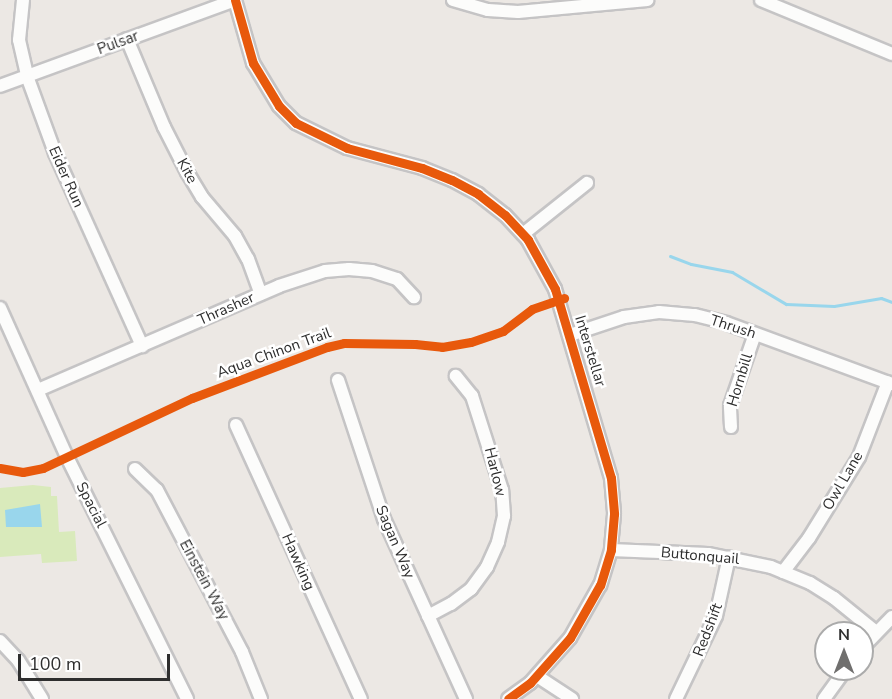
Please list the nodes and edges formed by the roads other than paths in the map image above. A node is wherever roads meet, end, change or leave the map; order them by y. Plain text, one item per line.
1 (23, 0) edge
2 (235, 0) edge
3 (453, 0) edge
4 (647, 0) edge
5 (761, 0) edge
6 (127, 39) junction
7 (892, 54) edge
8 (27, 76) junction
9 (0, 86) edge
10 (587, 183) dead end
11 (523, 234) junction
12 (261, 294) junction
13 (414, 297) dead end
14 (0, 308) edge
15 (755, 334) junction
16 (570, 335) junction
17 (142, 346) junction
18 (456, 376) dead end
19 (338, 380) dead end
20 (890, 383) edge
21 (38, 390) junction
22 (236, 425) dead end
23 (732, 427) dead end
24 (135, 469) dead end
25 (611, 550) junction
26 (729, 557) junction
27 (783, 572) junction
28 (428, 616) junction
29 (892, 617) edge
30 (876, 632) junction
31 (874, 634) edge
32 (0, 641) edge
33 (537, 676) junction
34 (837, 681) edge
35 (42, 699) edge
36 (187, 699) edge
37 (261, 699) edge
38 (361, 699) edge
39 (466, 699) edge
40 (508, 699) edge
41 (572, 699) edge
42 (676, 699) edge
43 (824, 699) edge

1 - 8 street, Eider Run
2 - 6 street, Pulsar
2 - 11 street, Interstellar
3 - 4 street
5 - 7 street
6 - 8 street, Pulsar
6 - 12 street, Kite
8 - 9 street, Pulsar
8 - 17 street, Eider Run
10 - 11 street
11 - 16 street, Interstellar
12 - 13 street, Thrasher
12 - 17 street, Thrasher
14 - 21 street, Spacial
15 - 16 street, Thrush
15 - 20 street, Thrush
15 - 23 street, Hornbill
16 - 25 street, Interstellar
17 - 21 street, Thrasher
18 - 28 street, Harlow
19 - 28 street, Sagan Way
20 - 27 street, Owl Lane
21 - 36 street, Spacial
22 - 38 street, Hawking
24 - 37 street, Einstein Way
25 - 26 street, Buttonquail
25 - 33 street, Interstellar
26 - 27 street, Buttonquail
26 - 42 street, Redshift
27 - 30 street, Buttonquail
28 - 39 street, Sagan Way
29 - 30 street
30 - 31 street
32 - 35 street
33 - 40 street, Interstellar
33 - 41 street
34 - 43 street

